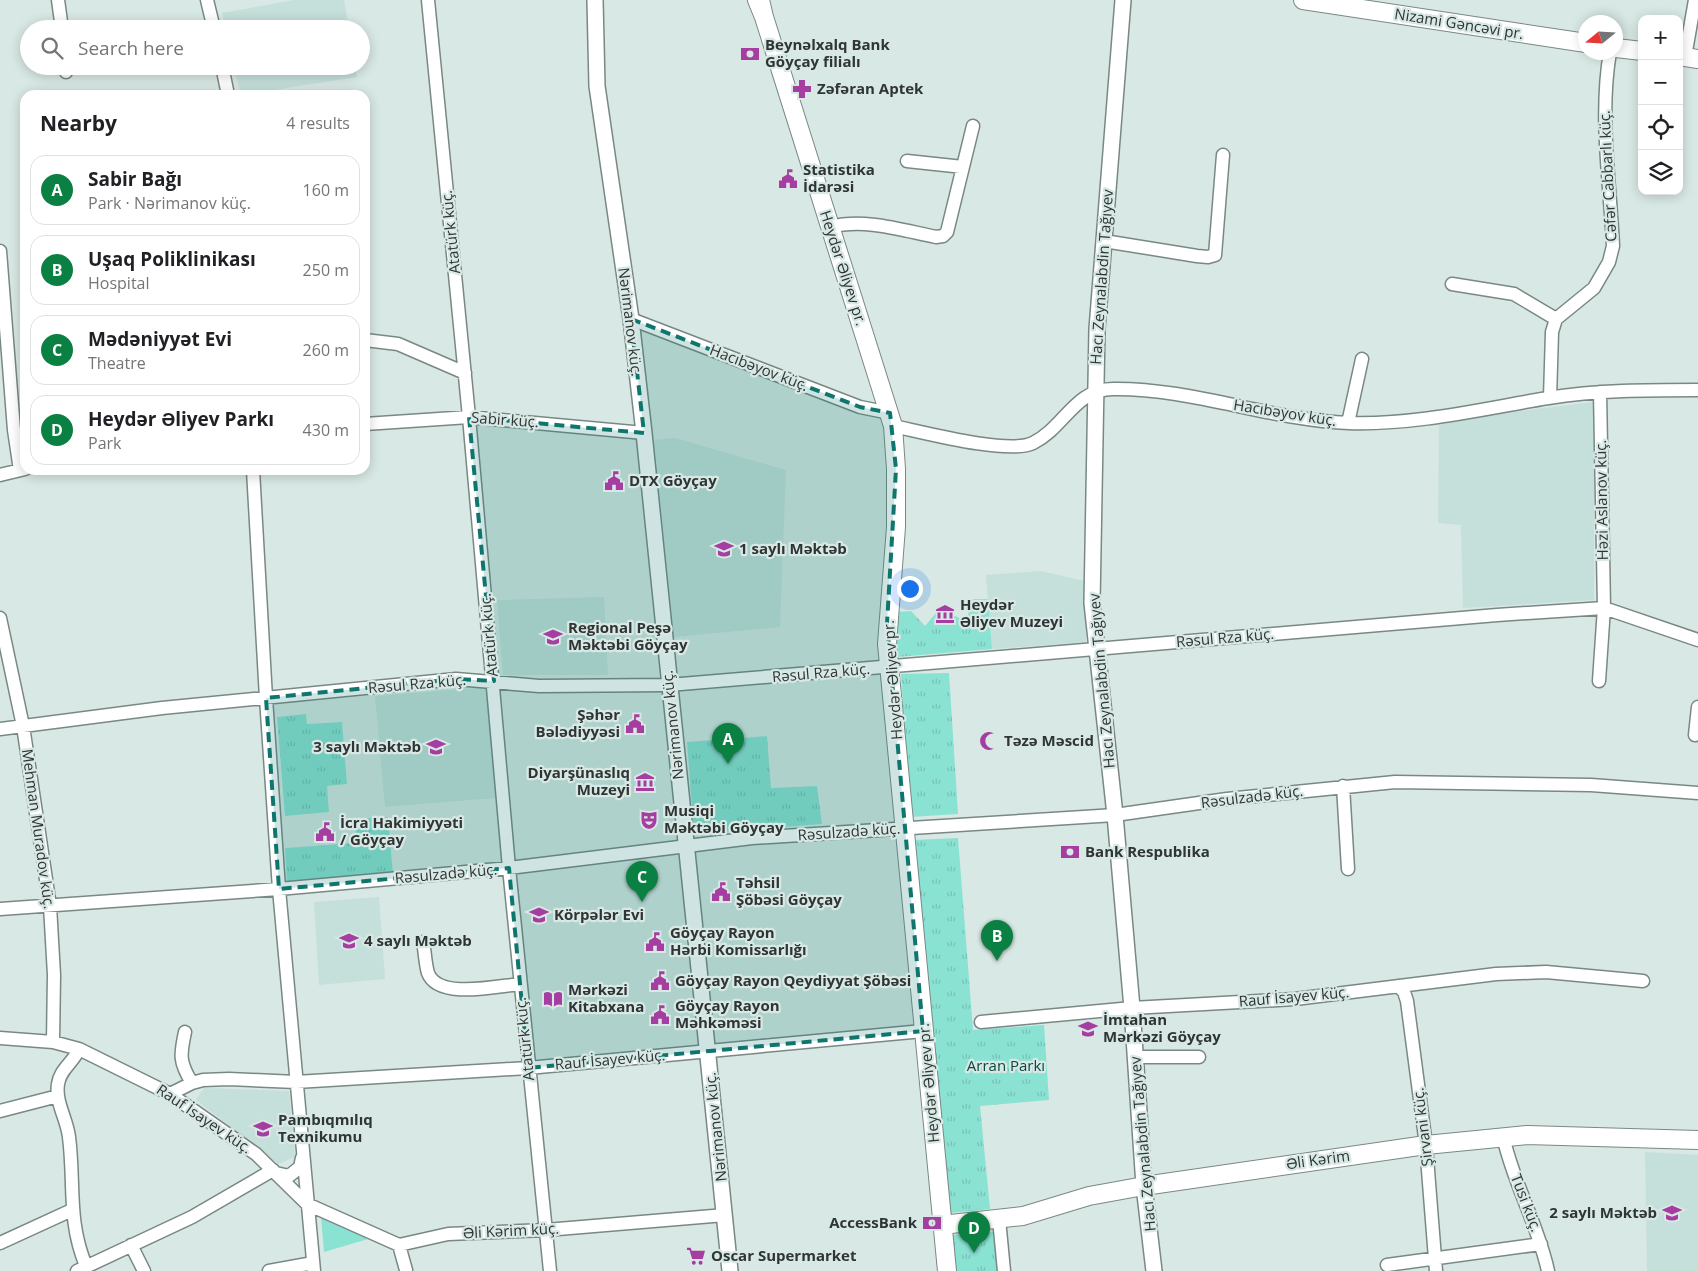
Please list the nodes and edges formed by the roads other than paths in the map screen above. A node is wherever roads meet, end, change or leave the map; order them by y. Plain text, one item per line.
1 (58, 0) edge
2 (207, 0) edge
3 (428, 0) edge
4 (595, 0) edge
5 (1123, 0) edge
6 (1303, 0) edge
7 (1694, 0) edge
8 (760, 6) edge
9 (61, 20) edge
10 (212, 20) edge
11 (1578, 42) edge
12 (1623, 49) edge
13 (1638, 51) edge
14 (1687, 57) edge
15 (1609, 60) edge
16 (224, 75) edge
17 (227, 90) edge
18 (973, 126) dead end
19 (1223, 155) dead end
20 (907, 161) dead end
21 (963, 167) junction
22 (830, 227) junction
23 (1104, 241) junction
24 (0, 251) edge
25 (1452, 284) dead end
26 (631, 319) junction
27 (1556, 319) junction
28 (370, 341) edge
29 (1362, 359) dead end
30 (465, 373) junction
31 (1095, 390) junction
32 (1698, 390) edge
33 (1600, 392) junction
34 (1550, 398) junction
35 (470, 417) junction
36 (891, 419) junction
37 (1348, 423) junction
38 (370, 424) edge
39 (644, 433) junction
40 (20, 457) edge
41 (20, 471) edge
42 (254, 475) edge
43 (0, 476) edge
44 (1604, 608) junction
45 (0, 618) edge
46 (1698, 640) edge
47 (1096, 649) junction
48 (889, 667) junction
49 (494, 681) junction
50 (1599, 681) dead end
51 (669, 685) junction
52 (266, 698) junction
53 (1698, 707) edge
54 (23, 726) junction
55 (0, 729) edge
56 (1695, 735) dead end
57 (1343, 786) junction
58 (1698, 793) edge
59 (1115, 815) junction
60 (905, 828) junction
61 (686, 846) junction
62 (509, 868) junction
63 (1348, 869) dead end
64 (280, 889) junction
65 (50, 906) junction
66 (0, 908) edge
67 (423, 942) dead end
68 (1643, 981) dead end
69 (520, 984) junction
70 (1398, 986) junction
71 (1132, 1008) junction
72 (981, 1022) dead end
73 (923, 1031) junction
74 (185, 1032) dead end
75 (0, 1038) edge
76 (53, 1042) junction
77 (79, 1049) junction
78 (708, 1050) junction
79 (1135, 1057) junction
80 (1199, 1057) dead end
81 (528, 1068) junction
82 (192, 1082) junction
83 (296, 1082) junction
84 (170, 1094) junction
85 (58, 1096) junction
86 (0, 1111) edge
87 (1503, 1136) junction
88 (1698, 1140) edge
89 (1426, 1145) junction
90 (302, 1158) junction
91 (275, 1172) junction
92 (1144, 1186) junction
93 (307, 1204) junction
94 (72, 1210) junction
95 (725, 1215) junction
96 (999, 1219) junction
97 (942, 1226) junction
98 (546, 1230) junction
99 (0, 1243) edge
100 (398, 1244) junction
101 (1541, 1244) junction
102 (131, 1245) junction
103 (1387, 1265) dead end
104 (1436, 1265) edge
105 (314, 1267) edge
106 (81, 1268) edge
107 (406, 1270) edge
108 (144, 1271) edge
109 (269, 1271) edge
110 (550, 1271) edge
111 (730, 1271) edge
112 (947, 1271) edge
113 (1004, 1271) edge
114 (1154, 1271) edge
115 (1548, 1271) edge

1 - 9 street
2 - 10 street
3 - 30 street, Atatürk küç.
4 - 26 street, Nərimanov küç.
5 - 23 street, Hacı Zeynalabdin Tağıyev
6 - 11 main road, Nizami Gəncəvi pr.
7 - 14 street
8 - 22 main road, Heydər Əliyev pr.
12 - 13 main road
15 - 27 street, Cəfər Cabbarlı küç.
16 - 17 street
18 - 21 street
19 - 23 street
20 - 21 street
21 - 22 street
22 - 36 main road, Heydər Əliyev pr.
23 - 31 street, Hacı Zeynalabdin Tağıyev
24 - 40 street
25 - 27 street
26 - 36 street, Hacıbəyov küç.
26 - 39 street, Nərimanov küç.
27 - 34 street
28 - 30 street
29 - 37 street
30 - 35 street, Atatürk küç.
31 - 36 street, Hacıbəyov küç.
31 - 37 street, Hacıbəyov küç.
31 - 47 street, Hacı Zeynalabdin Tağıyev
32 - 33 street, Hacıbəyov küç.
33 - 34 street, Hacıbəyov küç.
33 - 44 street, Həzi Aslanov küç.
34 - 37 street, Hacıbəyov küç.
35 - 38 street, Sabir küç.
35 - 39 street, Sabir küç.
35 - 49 street, Atatürk küç.
36 - 48 main road, Heydər Əliyev pr.
39 - 51 street, Nərimanov küç.
41 - 43 street
42 - 52 street
44 - 46 street, Rəsul Rza küç.
44 - 47 street, Rəsul Rza küç.
44 - 50 street, Həzi Aslanov küç.
45 - 54 street, Mehman Muradov küç.
47 - 48 street, Rəsul Rza küç.
47 - 59 street, Hacı Zeynalabdin Tağıyev
48 - 51 street, Rəsul Rza küç.
48 - 60 main road, Heydər Əliyev pr.
49 - 51 street, Rəsul Rza küç.
49 - 52 street, Rəsul Rza küç.
49 - 62 street, Atatürk küç.
51 - 61 street, Nərimanov küç.
52 - 54 street, Rəsul Rza küç.
52 - 64 street
53 - 56 street
54 - 55 street, Rəsul Rza küç.
54 - 65 street, Mehman Muradov küç.
57 - 58 street, Rəsulzadə küç.
57 - 59 street, Rəsulzadə küç.
57 - 63 street
59 - 60 street, Rəsulzadə küç.
59 - 71 street, Hacı Zeynalabdin Tağıyev
60 - 61 street, Rəsulzadə küç.
60 - 73 main road, Heydər Əliyev pr.
61 - 62 street, Rəsulzadə küç.
61 - 78 street, Nərimanov küç.
62 - 64 street, Rəsulzadə küç.
62 - 69 street, Atatürk küç.
64 - 65 street, Rəsulzadə küç.
64 - 83 street
65 - 66 street, Rəsulzadə küç.
65 - 76 street, Mehman Muradov küç.
67 - 69 street
68 - 70 street, Rauf İsayev küç.
69 - 81 street, Atatürk küç.
70 - 71 street, Rauf İsayev küç.
70 - 89 street, Şirvani küç.
71 - 72 street, Rauf İsayev küç.
71 - 79 street, Hacı Zeynalabdin Tağıyev
73 - 78 street, Rauf İsayev küç.
73 - 97 main road, Heydər Əliyev pr.
74 - 82 street
75 - 76 street, Rauf İsayev küç.
76 - 77 street, Rauf İsayev küç.
77 - 84 street, Rauf İsayev küç.
77 - 85 street
78 - 81 street, Rauf İsayev küç.
78 - 95 street, Nərimanov küç.
79 - 80 street
79 - 92 street, Hacı Zeynalabdin Tağıyev
81 - 83 street, Rauf İsayev küç.
81 - 98 street, Atatürk küç.
82 - 83 street, Rauf İsayev küç.
82 - 84 street
83 - 90 street
84 - 91 street, Rauf İsayev küç.
85 - 86 street
85 - 94 street
87 - 88 main road, Əli Kərim
87 - 89 main road, Əli Kərim
87 - 101 street, Tusi küç.
89 - 92 main road, Əli Kərim
89 - 104 street, Şirvani küç.
90 - 91 street
90 - 93 street
91 - 93 street, Rauf İsayev küç.
91 - 102 street
92 - 96 main road, Əli Kərim
92 - 114 street, Hacı Zeynalabdin Tağıyev
93 - 100 street
93 - 105 street
94 - 99 street
94 - 106 street
95 - 98 street, Əli Kərim küç.
95 - 111 street, Nərimanov küç.
96 - 97 main road, Əli Kərim
96 - 113 street
97 - 112 main road, Heydər Əliyev pr.
98 - 100 street, Əli Kərim küç.
98 - 110 street, Atatürk küç.
100 - 107 street
101 - 104 street
101 - 115 street, Tusi küç.
102 - 106 street
102 - 108 street
103 - 104 street
105 - 109 street

